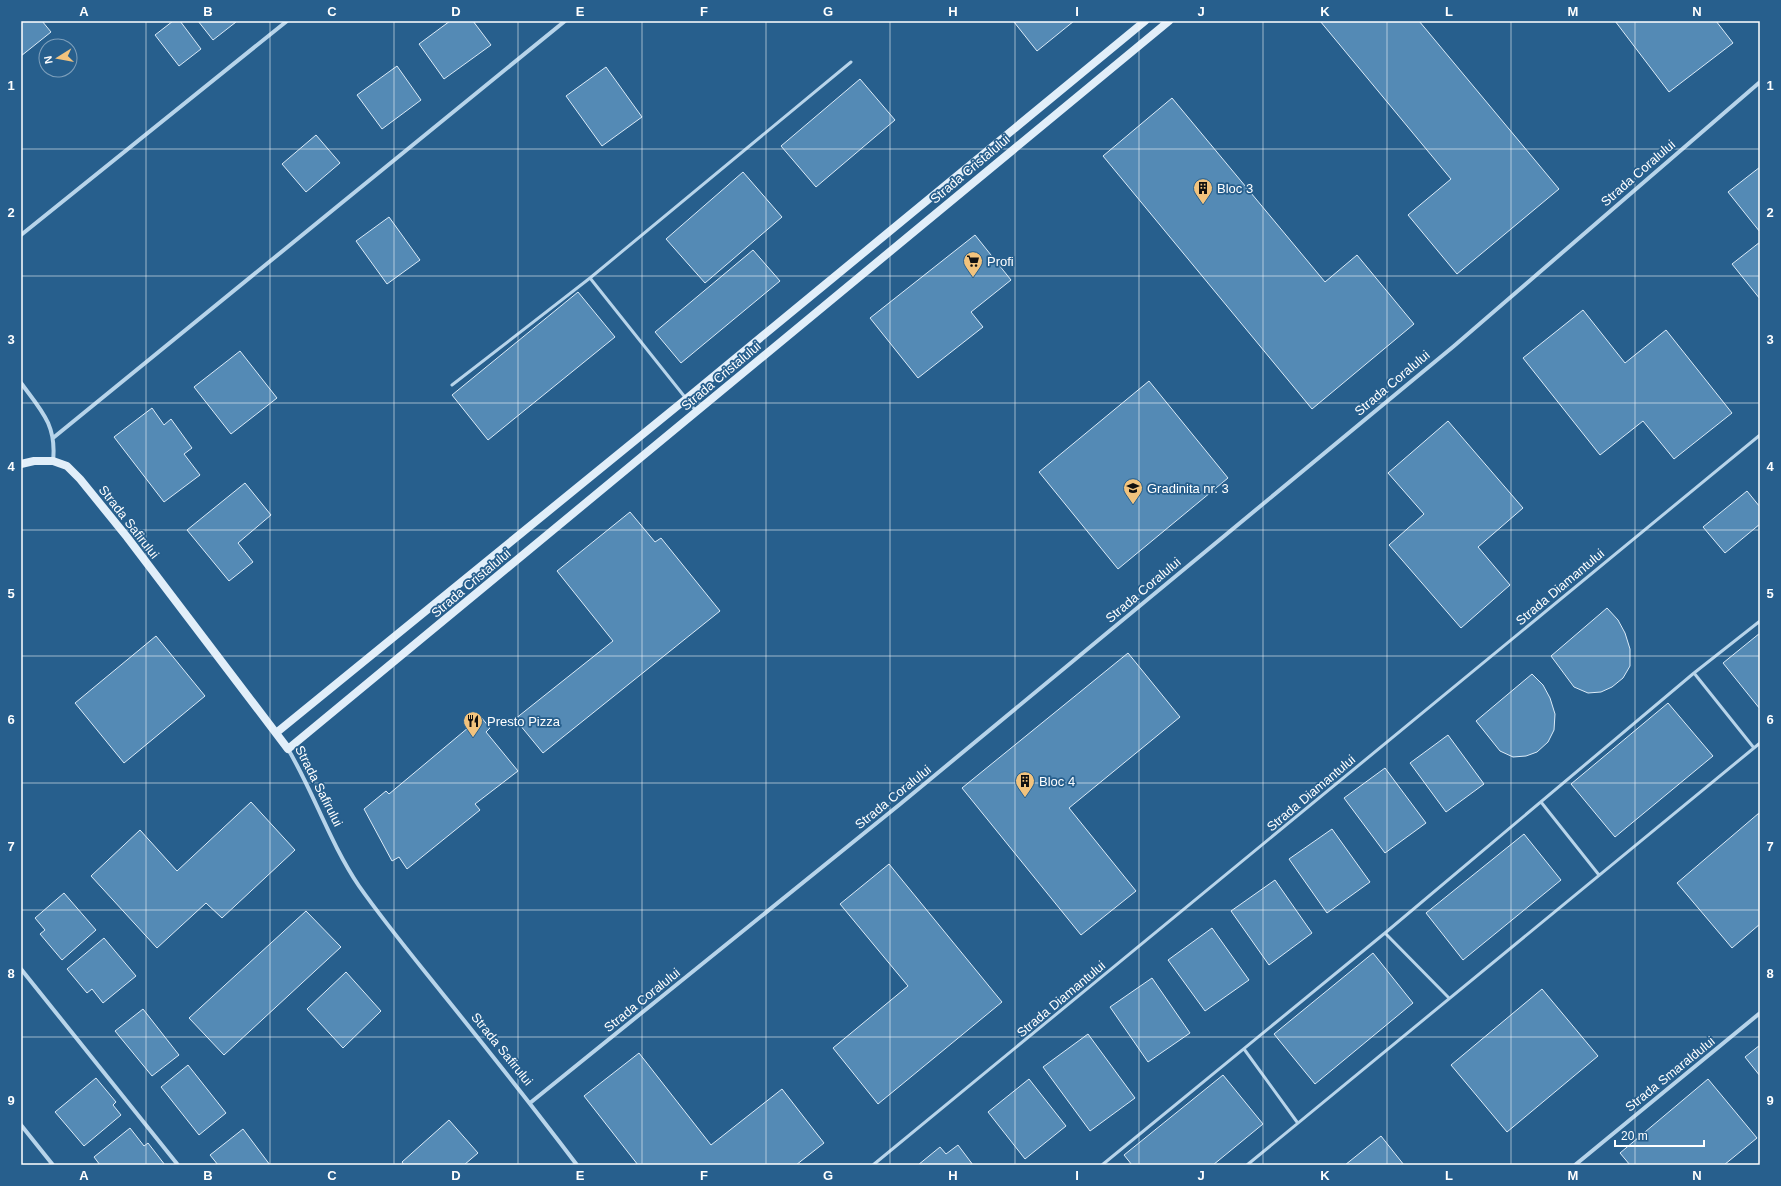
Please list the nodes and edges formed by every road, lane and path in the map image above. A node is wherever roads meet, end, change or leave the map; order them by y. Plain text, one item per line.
1 (287, 21) edge
2 (565, 21) edge
3 (1145, 21) edge
4 (1169, 21) edge
5 (851, 62) dead end
6 (1760, 82) edge
7 (21, 235) edge
8 (590, 278) junction
9 (21, 383) edge
10 (452, 385) dead end
11 (686, 399) junction
12 (697, 411) junction
13 (1760, 435) edge
14 (53, 438) junction
15 (53, 460) junction
16 (21, 464) edge
17 (1760, 621) edge
18 (1694, 673) junction
19 (276, 733) junction
20 (1760, 743) edge
21 (1754, 748) junction
22 (288, 749) junction
23 (1541, 802) junction
24 (1599, 875) junction
25 (1385, 933) junction
26 (21, 969) edge
27 (1449, 998) junction
28 (1760, 1013) edge
29 (1244, 1049) junction
30 (530, 1103) junction
31 (1297, 1122) junction
32 (21, 1125) edge
33 (53, 1165) edge
34 (178, 1165) edge
35 (577, 1165) edge
36 (873, 1165) edge
37 (1102, 1165) edge
38 (1247, 1165) edge
39 (1574, 1165) edge

1 - 7 street
2 - 14 street
3 - 11 street, Strada Cristalului
4 - 12 street, Strada Cristalului
5 - 8 lane
6 - 30 street, Strada Coralului
8 - 10 lane
8 - 11 lane
9 - 14 street
11 - 12 lane
11 - 19 street, Strada Cristalului
12 - 22 street, Strada Cristalului
13 - 36 lane, Strada Diamantului
14 - 15 street
15 - 16 street
15 - 19 street, Strada Safirului
17 - 18 lane
18 - 21 lane
18 - 23 lane
19 - 22 street, Strada Safirului
20 - 21 lane
21 - 24 lane
22 - 30 street, Strada Safirului
23 - 24 lane
23 - 25 lane
24 - 27 lane
25 - 27 lane
25 - 29 lane
26 - 34 street
27 - 31 lane
28 - 39 street, Strada Smaraldului
29 - 31 lane
29 - 37 lane
30 - 35 street, Strada Safirului
31 - 38 lane
32 - 33 street

